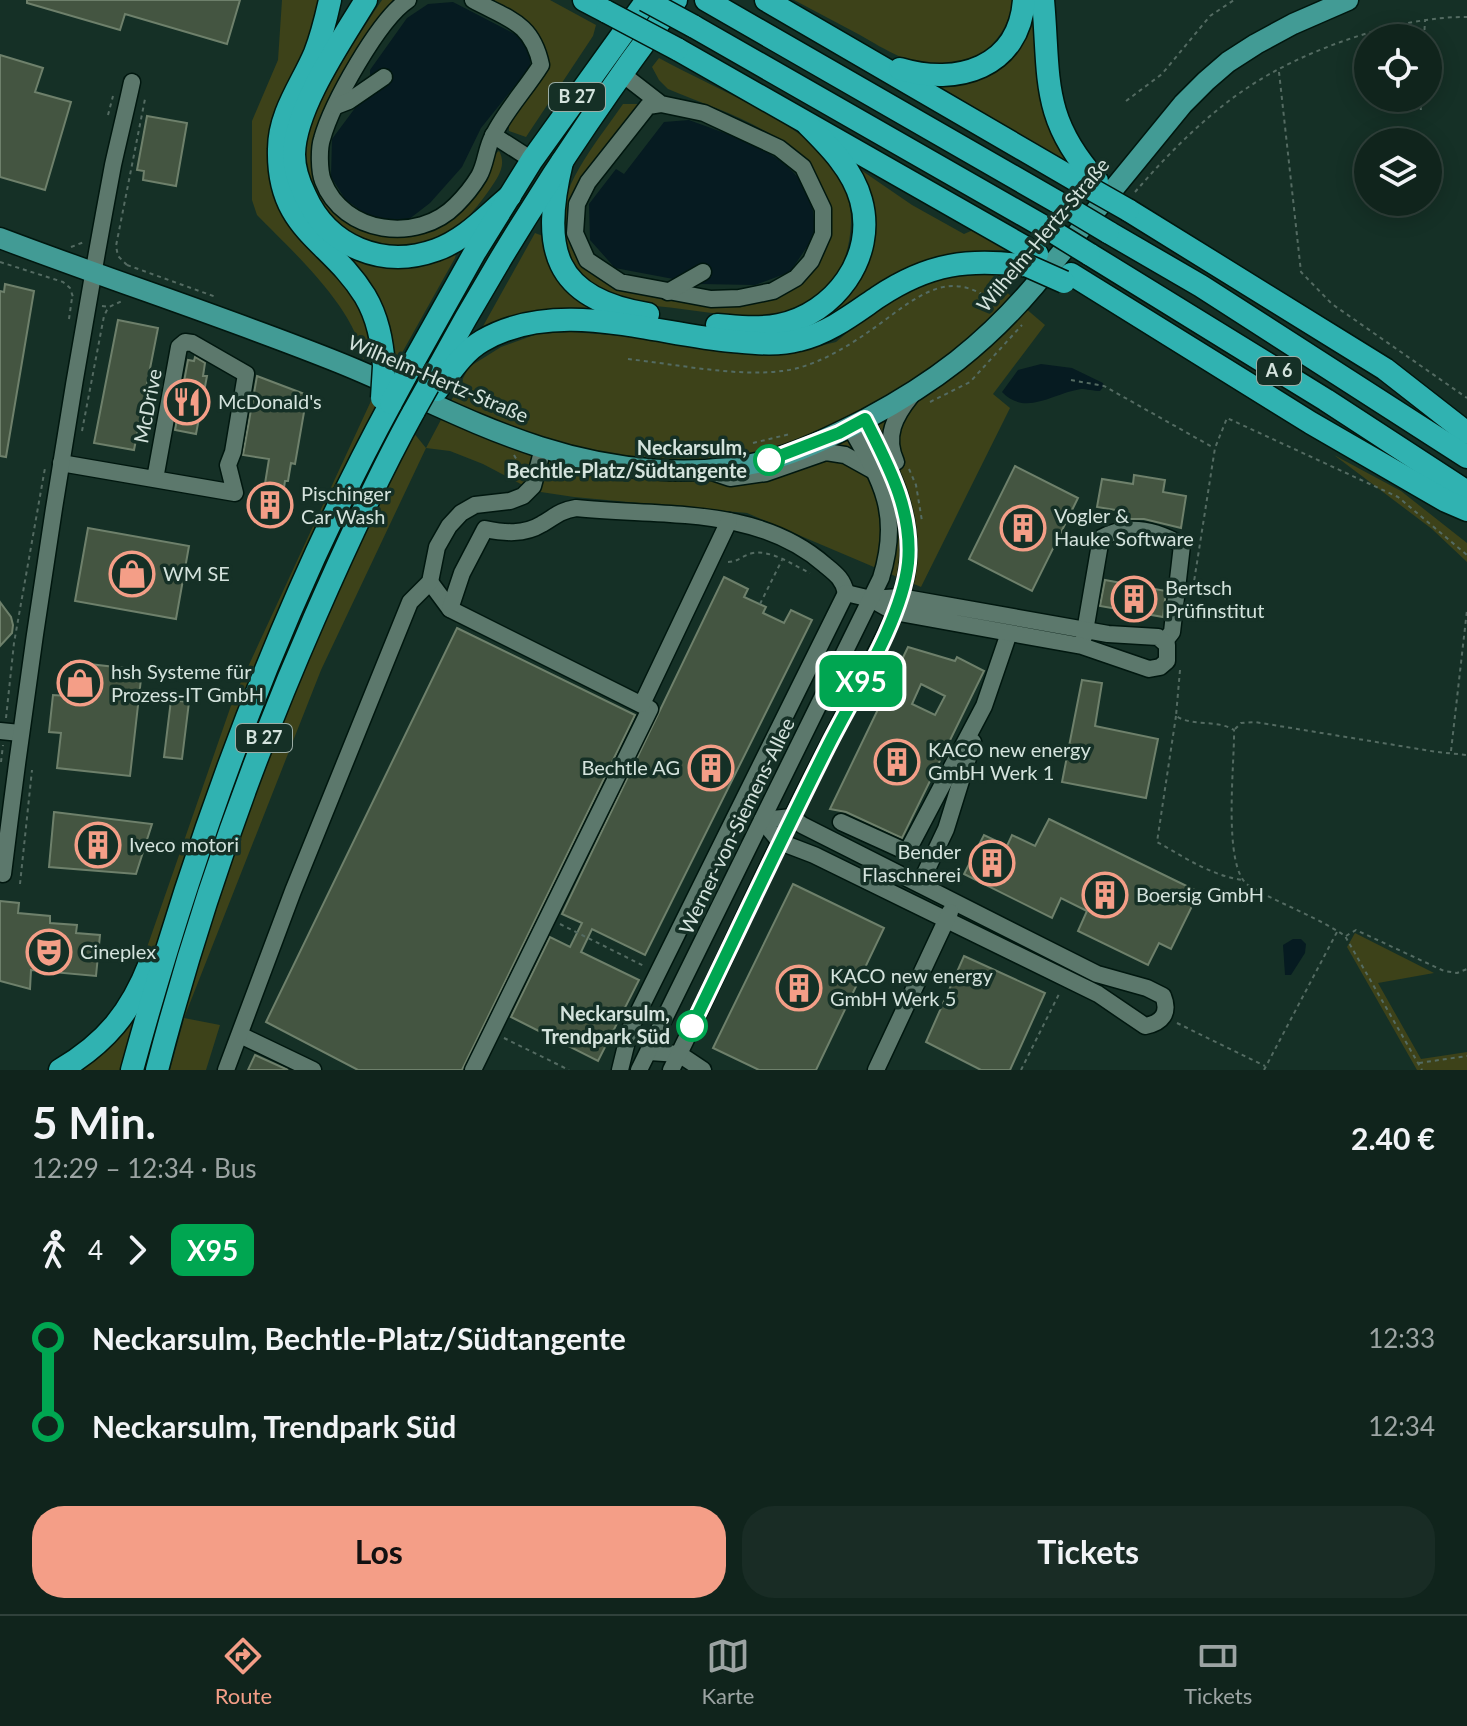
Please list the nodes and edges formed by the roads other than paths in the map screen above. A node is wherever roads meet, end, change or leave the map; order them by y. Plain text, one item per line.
1 (330, 0) edge
2 (366, 0) edge
3 (408, 0) edge
4 (473, 0) edge
5 (584, 0) edge
6 (646, 0) edge
7 (676, 0) edge
8 (766, 0) edge
9 (1024, 0) edge
10 (1043, 0) edge
11 (1348, 0) edge
12 (708, 1) edge
13 (870, 59) junction
14 (621, 73) junction
15 (384, 77) dead end
16 (132, 82) dead end
17 (661, 104) junction
18 (336, 106) junction
19 (808, 125) junction
20 (493, 135) junction
21 (532, 160) junction
22 (562, 162) junction
23 (1094, 185) junction
24 (510, 196) junction
25 (0, 238) edge
26 (0, 245) edge
27 (1033, 260) junction
28 (67, 263) junction
29 (703, 272) dead end
30 (94, 273) junction
31 (668, 292) junction
32 (433, 388) junction
33 (915, 391) junction
34 (387, 401) junction
35 (857, 423) junction
36 (1467, 433) edge
37 (543, 448) junction
38 (1467, 457) edge
39 (61, 463) junction
40 (703, 470) junction
41 (878, 475) junction
42 (155, 479) junction
43 (1467, 492) edge
44 (1467, 510) edge
45 (729, 521) junction
46 (909, 540) junction
47 (430, 582) junction
48 (846, 593) junction
49 (871, 599) junction
50 (897, 605) junction
51 (450, 609) junction
52 (1009, 633) junction
53 (1084, 638) junction
54 (1165, 641) junction
55 (642, 704) junction
56 (984, 706) junction
57 (0, 731) edge
58 (20, 733) junction
59 (792, 817) junction
60 (762, 820) junction
61 (841, 822) dead end
62 (780, 842) junction
63 (3, 874) dead end
64 (920, 884) junction
65 (184, 890) junction
66 (955, 902) junction
67 (972, 910) junction
68 (955, 924) junction
69 (240, 1035) junction
70 (649, 1052) junction
71 (679, 1054) junction
72 (60, 1070) edge
73 (132, 1070) edge
74 (157, 1070) edge
75 (226, 1070) edge
76 (313, 1070) edge
77 (473, 1070) edge
78 (620, 1070) edge
79 (639, 1070) edge
80 (668, 1070) edge
81 (703, 1070) edge
82 (876, 1070) edge

1 - 34 highway, bridge
2 - 24 highway
3 - 18 street
4 - 20 street
5 - 19 highway, bridge
6 - 21 highway, B 27
6 - 43 highway, A 6, bridge
7 - 14 highway, B 27
8 - 13 highway
9 - 13 highway
10 - 23 highway
11 - 33 main road, Wilhelm-Hertz-Straße
12 - 38 highway, A 6, bridge
13 - 23 highway
14 - 17 street
14 - 22 highway, B 27
15 - 18 street
16 - 30 street
17 - 31 street
17 - 31 street
18 - 20 street
19 - 22 highway
19 - 27 highway
20 - 21 street
21 - 24 highway, B 27
22 - 32 highway, B 27
23 - 36 highway, bridge
24 - 34 highway, B 27, bridge
25 - 28 main road, Wilhelm-Hertz-Straße
26 - 28 main road, Wilhelm-Hertz-Straße
27 - 32 highway
27 - 44 highway
28 - 30 main road, Wilhelm-Hertz-Straße
29 - 31 street
30 - 37 main road, Wilhelm-Hertz-Straße
30 - 39 street
32 - 74 highway, B 27, bridge
33 - 35 main road, Wilhelm-Hertz-Straße
33 - 46 street
34 - 65 highway, B 27
35 - 40 main road, Wilhelm-Hertz-Straße
35 - 41 street, Werner-von-Siemens-Allee
35 - 46 street
37 - 40 main road, Wilhelm-Hertz-Straße
37 - 47 street
39 - 42 street
39 - 58 street
40 - 41 street
41 - 49 street, Werner-von-Siemens-Allee
42 - 42 street, McDrive
45 - 48 street
45 - 51 street
45 - 55 street
46 - 50 street
47 - 51 street
47 - 69 street
48 - 49 street
48 - 78 street
49 - 50 street
49 - 60 street, Werner-von-Siemens-Allee
50 - 52 street
50 - 53 street
50 - 59 street
51 - 55 street
52 - 53 street
52 - 56 street
53 - 54 street
53 - 54 street
53 - 54 street
55 - 77 street
56 - 61 street
56 - 64 street
57 - 58 street
58 - 63 street
59 - 60 street
59 - 62 street
59 - 64 street
60 - 62 street
60 - 70 street, Werner-von-Siemens-Allee
62 - 68 street
62 - 71 street
64 - 66 street
65 - 72 highway
65 - 73 highway, B 27
66 - 67 street
66 - 68 street
67 - 68 street
67 - 68 street
68 - 82 street
69 - 75 street
69 - 76 street
70 - 71 street
70 - 79 street, Werner-von-Siemens-Allee
70 - 80 street
71 - 80 street
71 - 81 street

